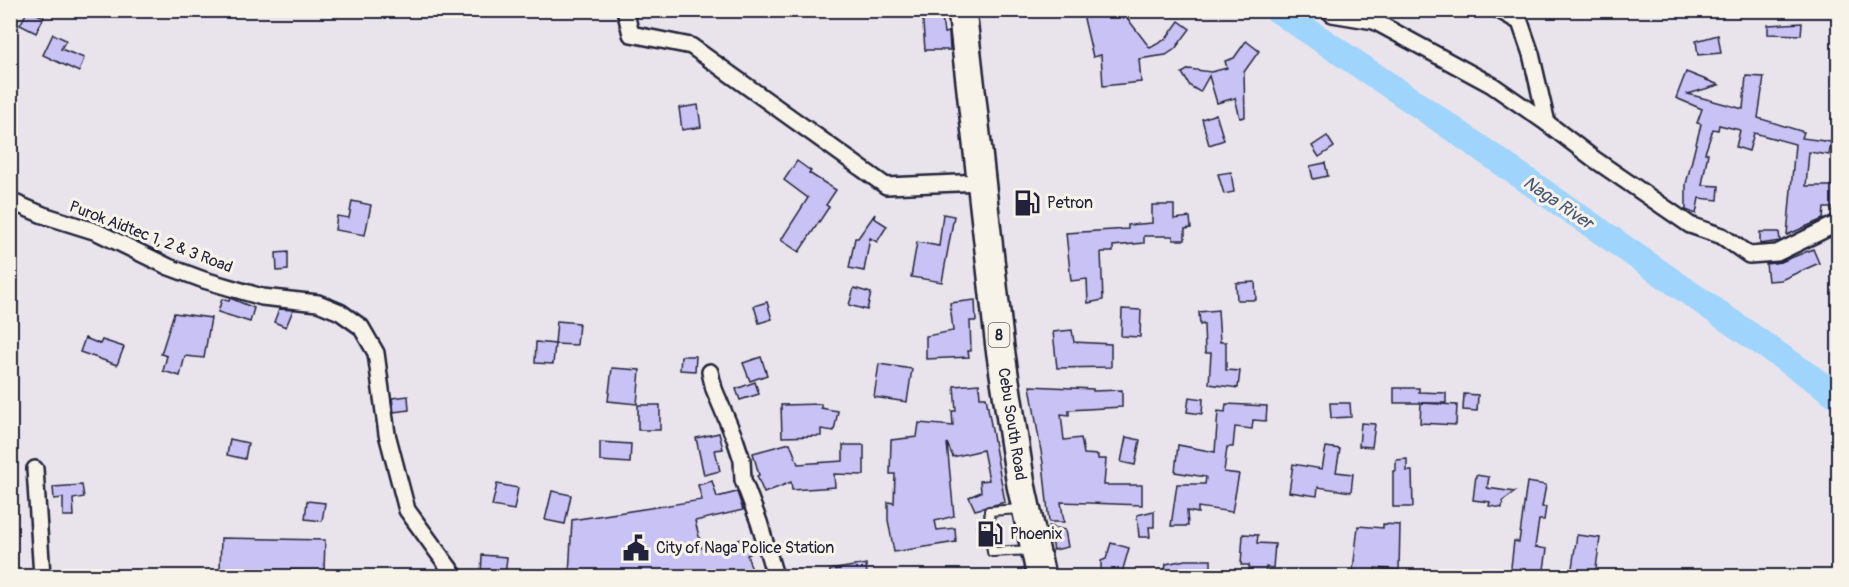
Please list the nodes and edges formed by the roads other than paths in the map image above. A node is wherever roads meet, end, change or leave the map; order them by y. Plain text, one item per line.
1 (625, 10) edge
2 (962, 10) edge
3 (971, 10) edge
4 (1499, 10) edge
5 (1332, 14) dead end
6 (973, 91) junction
7 (1547, 123) junction
8 (982, 182) junction
9 (10, 201) edge
10 (1839, 223) edge
11 (710, 372) dead end
12 (36, 470) dead end
13 (1026, 509) junction
14 (990, 525) dead end
15 (991, 543) dead end
16 (1035, 550) junction
17 (42, 576) edge
18 (455, 576) edge
19 (775, 576) edge
20 (1041, 576) edge

1 - 8 street
2 - 6 highway, Cebu South Road / 8
3 - 6 highway, Cebu South Road / 8
4 - 7 street
5 - 7 street
6 - 8 highway, Cebu South Road / 8
7 - 10 street
8 - 13 highway, Cebu South Road / 8
9 - 18 street, Purok Aidtec 1, 2 & 3 Road
11 - 19 street
12 - 17 street
13 - 14 lane
13 - 16 highway, Cebu South Road / 8
15 - 16 lane
16 - 20 highway, Cebu South Road / 8

